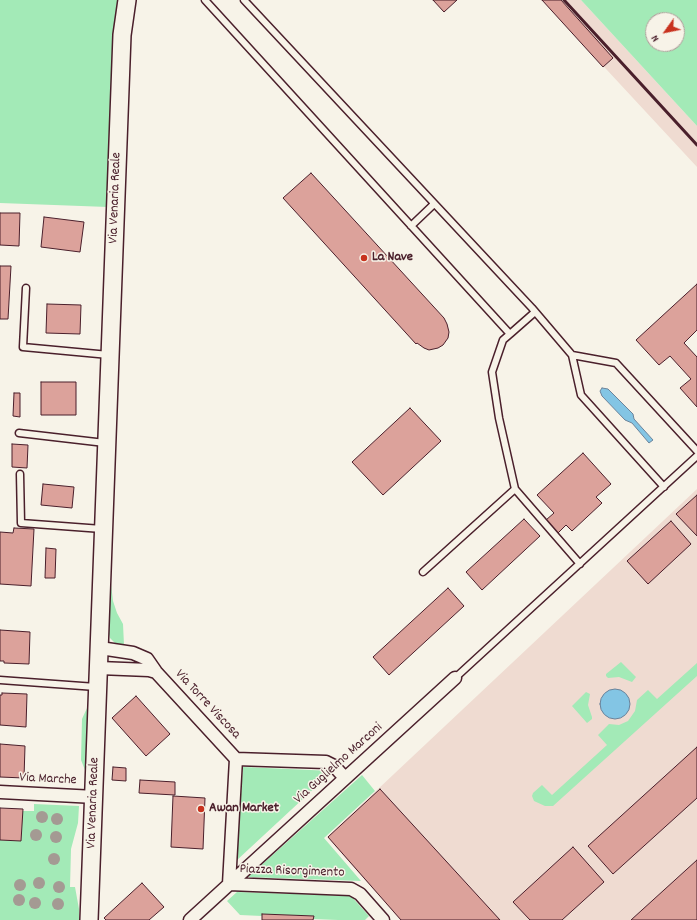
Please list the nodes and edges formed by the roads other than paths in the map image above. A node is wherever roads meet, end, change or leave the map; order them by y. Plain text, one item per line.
1 (116, 0) edge
2 (127, 0) edge
3 (205, 0) edge
4 (244, 0) edge
5 (122, 41) junction
6 (434, 204) junction
7 (411, 226) junction
8 (26, 288) dead end
9 (535, 312) junction
10 (510, 334) junction
11 (572, 355) junction
12 (110, 356) junction
13 (19, 433) dead end
14 (107, 444) junction
15 (697, 451) edge
16 (697, 456) edge
17 (20, 474) dead end
18 (664, 487) junction
19 (515, 489) junction
20 (103, 530) junction
21 (580, 564) junction
22 (423, 572) dead end
23 (100, 648) junction
24 (99, 668) junction
25 (156, 672) junction
26 (455, 678) joint
27 (0, 680) edge
28 (98, 687) junction
29 (236, 759) junction
30 (345, 778) junction
31 (0, 792) edge
32 (95, 797) junction
33 (229, 884) junction
34 (90, 919) edge
35 (380, 919) edge
36 (190, 920) edge

1 - 5 street, Via Venaria Reale
2 - 5 street, Via Venaria Reale
3 - 7 lane
4 - 6 lane
5 - 12 street, Via Venaria Reale
6 - 7 lane
6 - 9 lane
7 - 10 lane
8 - 12 lane
9 - 10 lane
9 - 11 lane
10 - 19 lane
11 - 15 lane
11 - 18 lane
12 - 14 street, Via Venaria Reale
13 - 14 lane
14 - 20 street, Via Venaria Reale
16 - 18 lane
17 - 20 lane
18 - 21 lane
19 - 21 lane
19 - 22 lane
20 - 23 street, Via Venaria Reale
21 - 26 lane
23 - 24 street, Via Venaria Reale
23 - 25 street, Via Torre Viscosa
24 - 25 street, Via Torre Viscosa
24 - 28 street, Via Venaria Reale
25 - 29 street, Via Torre Viscosa
26 - 30 street, Via Guglielmo Marconi
27 - 28 lane
28 - 32 street, Via Venaria Reale
29 - 30 street
29 - 33 street, Piazza Risorgimento
30 - 33 street, Via Guglielmo Marconi
31 - 32 street, Via Marche
32 - 34 street, Via Venaria Reale
33 - 35 street, Piazza Risorgimento
33 - 36 street, Via Guglielmo Marconi

